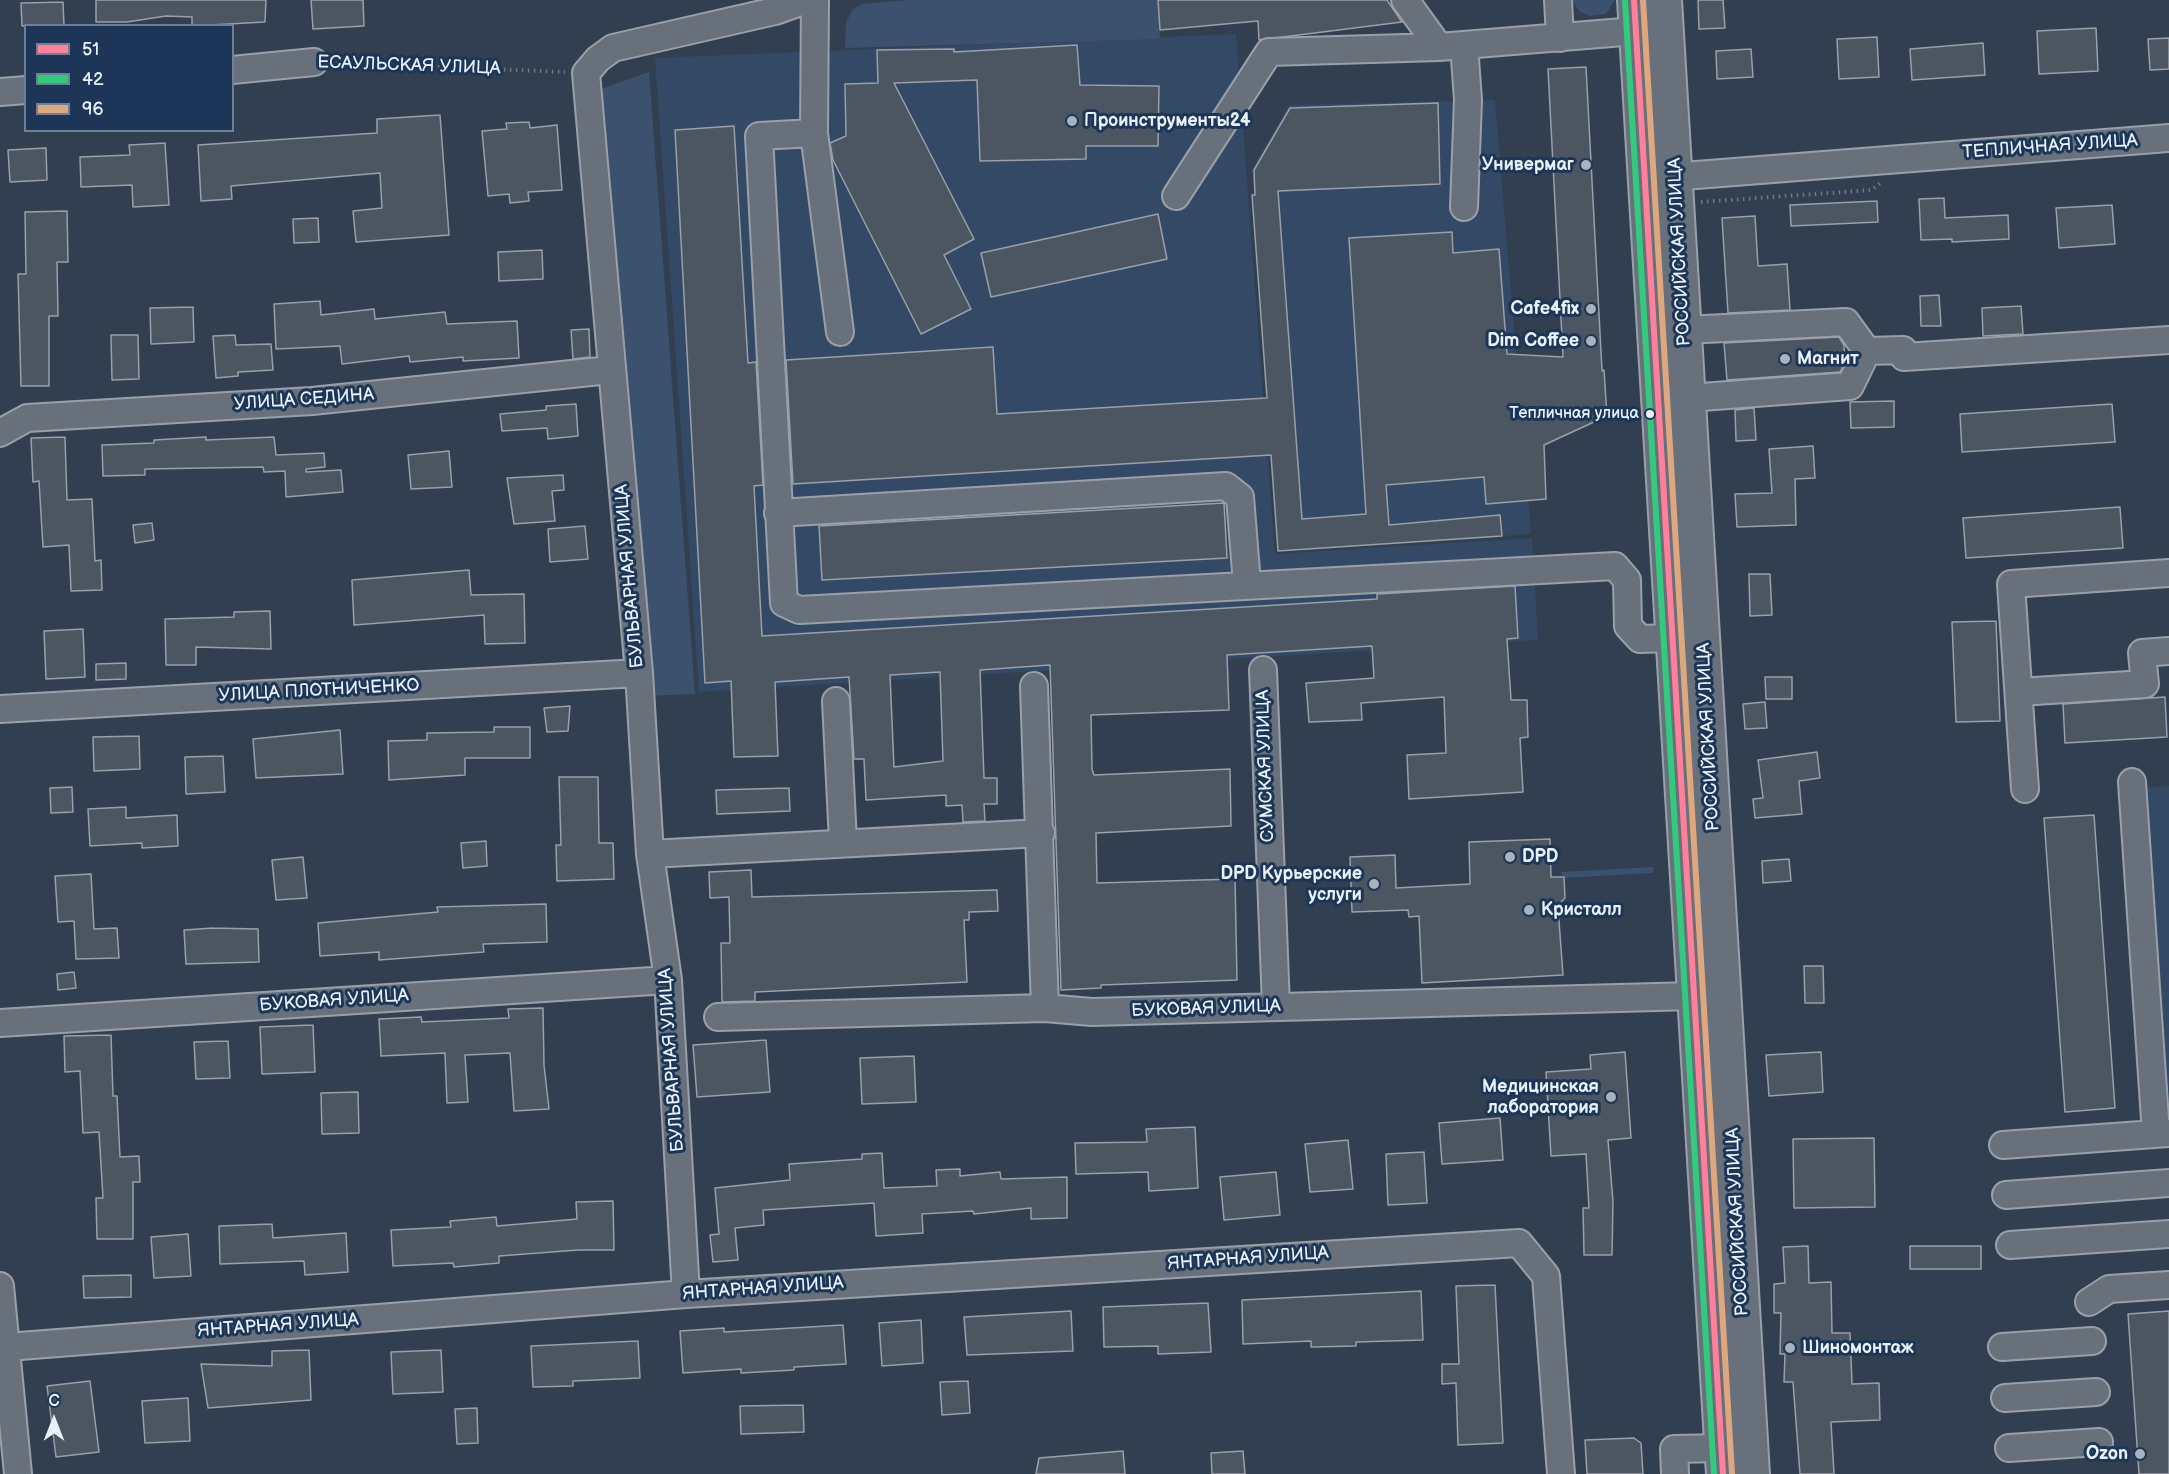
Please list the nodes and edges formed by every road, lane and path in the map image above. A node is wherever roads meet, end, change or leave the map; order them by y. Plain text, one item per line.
1 (806, 0) edge
2 (815, 0) edge
3 (1405, 0) edge
4 (1558, 0) edge
5 (1634, 0) edge
6 (1665, 0) edge
7 (776, 6) edge
8 (1636, 31) junction
9 (1560, 39) junction
10 (1452, 46) junction
11 (314, 62) joint
12 (234, 70) edge
13 (586, 73) junction
14 (24, 90) edge
15 (0, 92) edge
16 (814, 133) junction
17 (2169, 138) edge
18 (1675, 177) junction
19 (1645, 178) junction
20 (1176, 196) dead end
21 (1464, 207) dead end
22 (1684, 330) junction
23 (840, 332) dead end
24 (2169, 340) edge
25 (1867, 351) junction
26 (610, 370) junction
27 (1689, 398) junction
28 (0, 433) edge
29 (778, 513) junction
30 (2169, 573) edge
31 (1247, 584) junction
32 (1672, 638) junction
33 (2169, 651) edge
34 (1263, 670) dead end
35 (639, 673) junction
36 (1034, 686) dead end
37 (2019, 692) junction
38 (836, 701) dead end
39 (0, 709) edge
40 (2132, 782) dead end
41 (2025, 789) dead end
42 (1041, 833) junction
43 (843, 842) junction
44 (650, 854) junction
45 (668, 980) junction
46 (1694, 996) junction
47 (1276, 1007) junction
48 (1045, 1008) junction
49 (718, 1017) dead end
50 (0, 1023) edge
51 (2163, 1134) edge
52 (2003, 1145) dead end
53 (2169, 1183) edge
54 (2007, 1195) dead end
55 (2169, 1234) edge
56 (2010, 1245) dead end
57 (2169, 1285) edge
58 (0, 1288) edge
59 (686, 1294) junction
60 (2089, 1302) dead end
61 (2092, 1341) dead end
62 (7, 1347) junction
63 (2002, 1347) dead end
64 (2096, 1392) dead end
65 (2006, 1398) dead end
66 (6, 1406) edge
67 (2099, 1442) dead end
68 (2009, 1448) dead end
69 (1722, 1461) edge
70 (12, 1464) edge
71 (1561, 1474) edge
72 (1675, 1474) edge
73 (1753, 1474) edge

1 - 7 street
2 - 16 street
3 - 10 street
4 - 9 street
5 - 8 main road, РОССИЙСКАЯ УЛИЦА
6 - 18 main road, РОССИЙСКАЯ УЛИЦА
7 - 13 street
8 - 9 street
8 - 19 main road, РОССИЙСКАЯ УЛИЦА
9 - 10 street
10 - 20 street
10 - 21 street
11 - 12 street, ЕСАУЛЬСКАЯ УЛИЦА
11 - 13 path, ЕСАУЛЬСКАЯ УЛИЦА
13 - 26 street, БУЛЬВАРНАЯ УЛИЦА
14 - 15 street
16 - 23 street
16 - 29 street
17 - 18 street, ТЕПЛИЧНАЯ УЛИЦА
18 - 19 street, ТЕПЛИЧНАЯ УЛИЦА
18 - 22 main road, РОССИЙСКАЯ УЛИЦА
19 - 32 main road, РОССИЙСКАЯ УЛИЦА
22 - 25 street
22 - 27 main road, РОССИЙСКАЯ УЛИЦА
24 - 25 street
25 - 27 street
26 - 28 street, УЛИЦА СЕДИНА
26 - 35 street, БУЛЬВАРНАЯ УЛИЦА
27 - 73 main road, РОССИЙСКАЯ УЛИЦА
29 - 31 street
29 - 31 street
30 - 37 street
31 - 32 street
32 - 46 main road, РОССИЙСКАЯ УЛИЦА
33 - 37 street
34 - 47 street, СУМСКАЯ УЛИЦА
35 - 39 street, УЛИЦА ПЛОТНИЧЕНКО
35 - 44 street, БУЛЬВАРНАЯ УЛИЦА
36 - 42 street
37 - 41 street
38 - 43 street
40 - 51 street
42 - 43 street
42 - 48 street
43 - 44 street
44 - 45 street, БУЛЬВАРНАЯ УЛИЦА
45 - 50 street, БУКОВАЯ УЛИЦА
45 - 59 street, БУЛЬВАРНАЯ УЛИЦА
46 - 47 street, БУКОВАЯ УЛИЦА
46 - 69 main road, РОССИЙСКАЯ УЛИЦА
47 - 48 street, БУКОВАЯ УЛИЦА
48 - 49 street, БУКОВАЯ УЛИЦА
51 - 52 street
53 - 54 street
55 - 56 street
57 - 60 street
58 - 62 street
59 - 62 street, ЯНТАРНАЯ УЛИЦА
59 - 71 street, ЯНТАРНАЯ УЛИЦА
61 - 63 street
62 - 66 street
64 - 65 street
66 - 70 street
67 - 68 street
69 - 72 street

